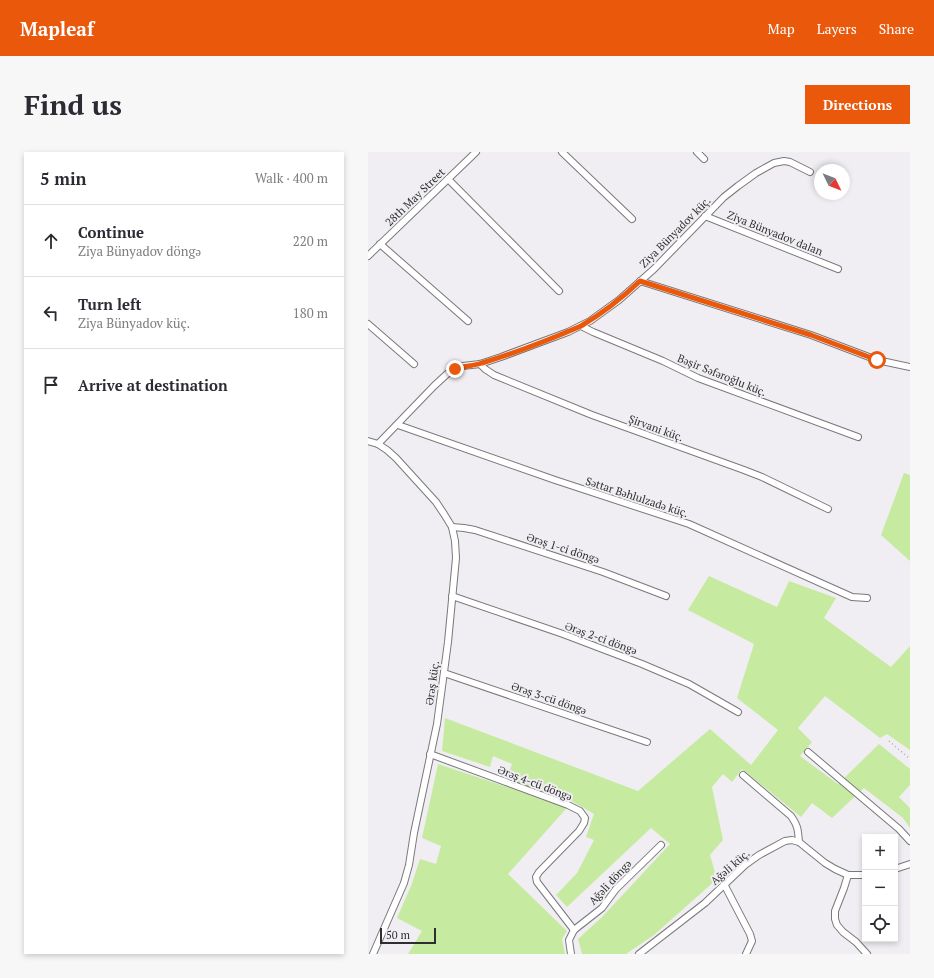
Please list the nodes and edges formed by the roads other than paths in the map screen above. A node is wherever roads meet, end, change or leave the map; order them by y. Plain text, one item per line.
1 (476, 152) edge
2 (562, 152) edge
3 (697, 152) edge
4 (704, 159) dead end
5 (810, 172) dead end
6 (448, 179) junction
7 (705, 216) junction
8 (632, 218) dead end
9 (380, 244) junction
10 (368, 256) edge
11 (838, 269) dead end
12 (640, 281) junction
13 (559, 290) dead end
14 (468, 321) dead end
15 (368, 324) edge
16 (581, 326) junction
17 (414, 364) dead end
18 (480, 364) junction
19 (910, 367) edge
20 (398, 424) junction
21 (858, 437) dead end
22 (368, 441) edge
23 (378, 444) junction
24 (828, 509) dead end
25 (452, 527) junction
26 (452, 596) junction
27 (666, 596) dead end
28 (866, 598) dead end
29 (444, 673) junction
30 (738, 712) dead end
31 (647, 742) dead end
32 (808, 752) dead end
33 (430, 754) junction
34 (744, 776) dead end
35 (910, 841) edge
36 (799, 842) junction
37 (661, 845) dead end
38 (910, 864) edge
39 (898, 867) edge
40 (848, 874) junction
41 (862, 875) edge
42 (724, 884) junction
43 (574, 930) junction
44 (373, 954) edge
45 (571, 954) edge
46 (639, 954) edge
47 (746, 954) edge
48 (867, 954) edge

1 - 6 street, 28th May Street
2 - 8 street
3 - 4 street
5 - 7 street, Ziya Bünyadov küç.
6 - 9 street, 28th May Street
6 - 13 street
7 - 11 street, Ziya Bünyadov dalan
7 - 12 street, Ziya Bünyadov küç.
9 - 10 street, 28th May Street
9 - 14 street
12 - 16 street, Ziya Bünyadov küç.
12 - 19 street
15 - 17 street
16 - 18 street, Ziya Bünyadov küç.
16 - 21 street, Bəşir Səfəroğlu küç.
18 - 20 street, Ziya Bünyadov küç.
18 - 24 street, Şirvani küç.
20 - 23 street, Ziya Bünyadov küç.
20 - 28 street, Səttar Bəhlulzadə küç.
22 - 23 street, Ərəş küç.
23 - 25 street, Ərəş küç.
25 - 26 street, Ərəş küç.
25 - 27 street, Ərəş 1-ci döngə
26 - 29 street, Ərəş küç.
26 - 30 street, Ərəş 2-ci döngə
29 - 31 street, Ərəş 3-cü döngə
29 - 33 street, Ərəş küç.
32 - 35 street
33 - 43 street, Ərəş 4-cü döngə
33 - 44 street, Ərəş küç.
34 - 36 street
36 - 40 street
36 - 42 street, Ağəli küç.
37 - 43 street, Ağəli döngə
38 - 39 street
40 - 41 street
40 - 48 street
42 - 46 street, Ağəli küç.
42 - 47 street
43 - 45 street

